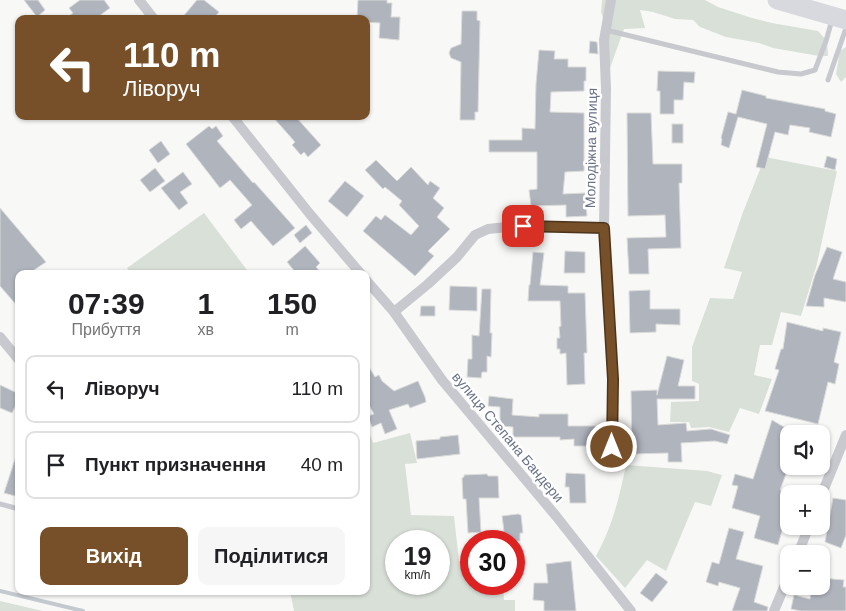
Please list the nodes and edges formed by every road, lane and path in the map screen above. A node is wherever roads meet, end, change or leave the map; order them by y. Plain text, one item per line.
1 (139, 0) edge
2 (611, 0) edge
3 (777, 0) edge
4 (151, 15) edge
5 (842, 22) edge
6 (606, 30) junction
7 (828, 80) dead end
8 (235, 120) edge
9 (604, 228) junction
10 (358, 270) edge
11 (370, 285) edge
12 (394, 312) junction
13 (0, 337) edge
14 (15, 355) edge
15 (846, 435) edge
16 (612, 447) dead end
17 (826, 485) edge
18 (0, 504) edge
19 (15, 507) edge
20 (781, 595) edge
21 (631, 611) edge
22 (774, 611) edge

1 - 4 street
2 - 6 street, Молодіжна вулиця
3 - 5 highway
5 - 6 lane
5 - 7 lane
6 - 9 street, Молодіжна вулиця
8 - 10 street
9 - 12 street
9 - 16 street, Молодіжна вулиця
11 - 12 street, вулиця Степана Бандери
12 - 21 street, вулиця Степана Бандери
13 - 14 street
15 - 17 street
18 - 19 lane
20 - 22 street

